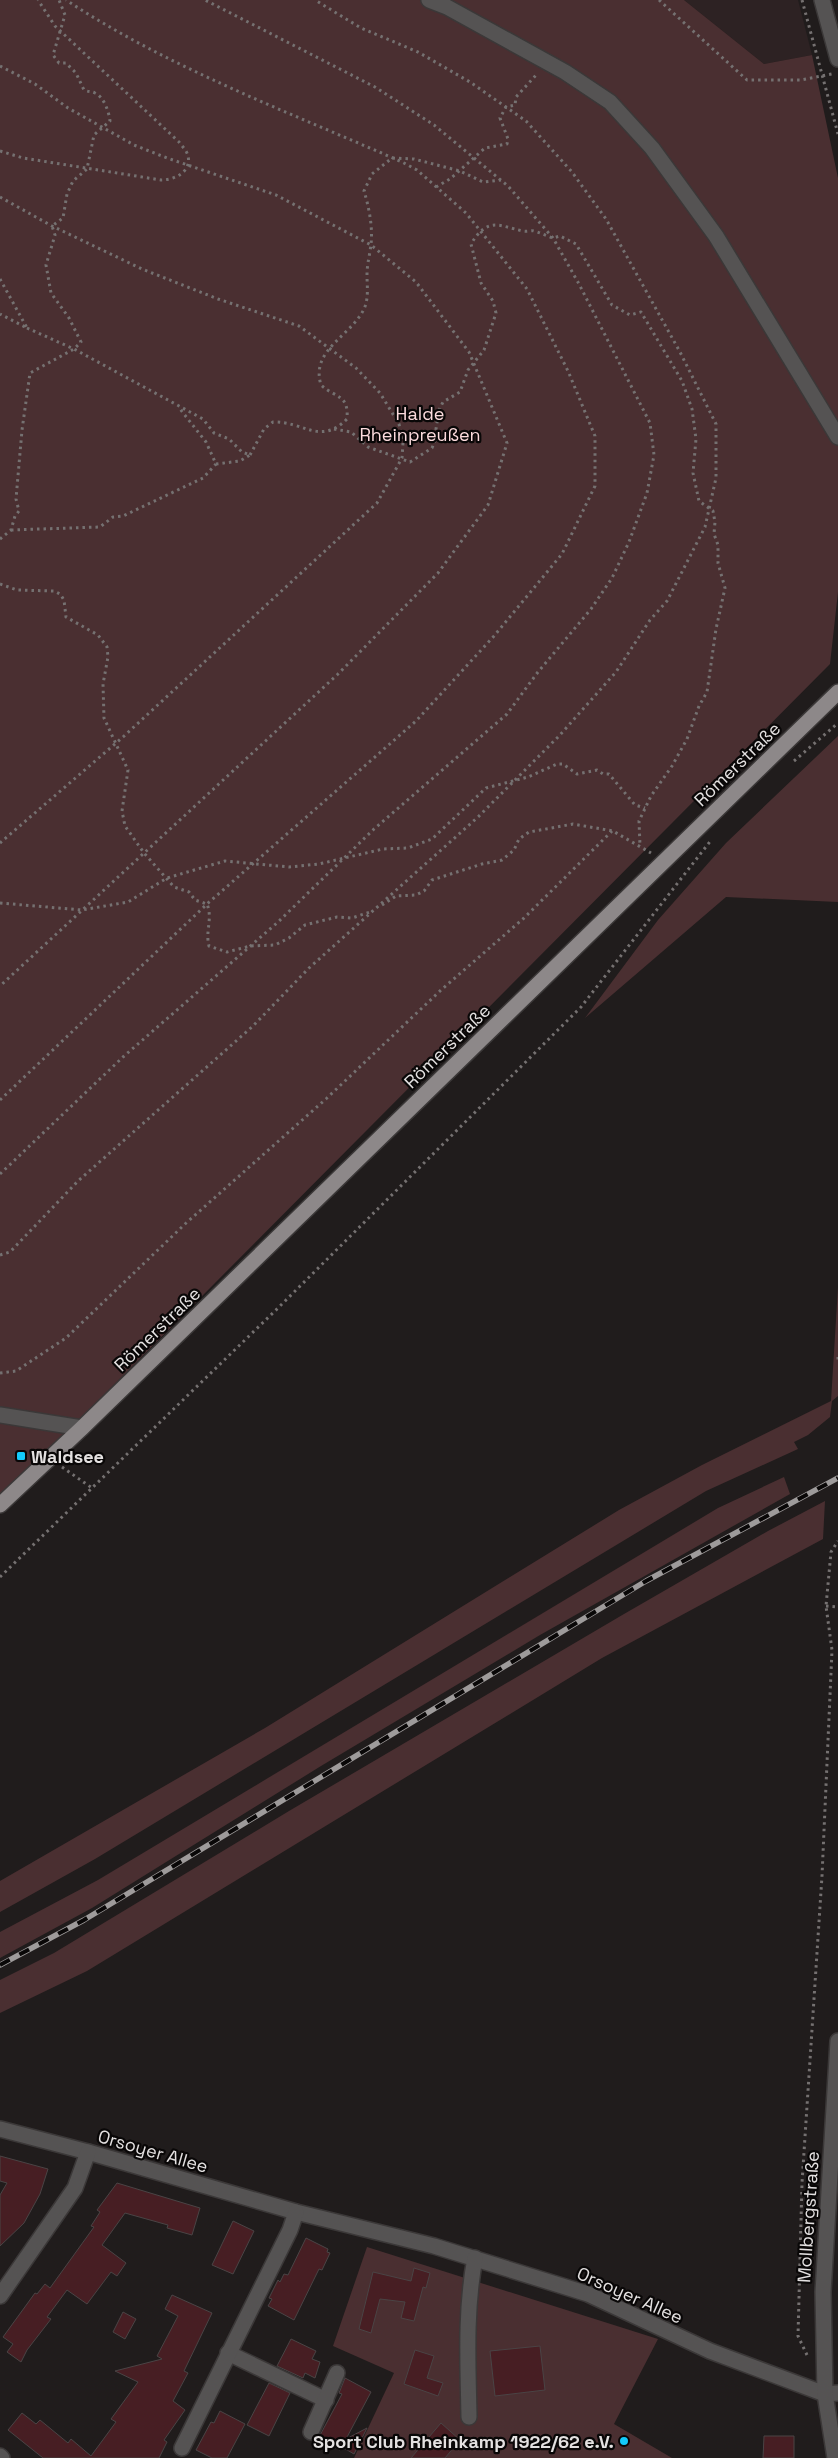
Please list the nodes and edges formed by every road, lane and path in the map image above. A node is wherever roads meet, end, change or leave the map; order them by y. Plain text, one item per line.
1 (38, 0) edge
2 (59, 0) edge
3 (66, 0) edge
4 (205, 0) edge
5 (315, 0) edge
6 (430, 0) edge
7 (659, 0) edge
8 (802, 0) edge
9 (822, 0) edge
10 (60, 30) junction
11 (838, 59) edge
12 (545, 61) junction
13 (0, 66) edge
14 (838, 73) edge
15 (823, 76) junction
16 (506, 107) junction
17 (102, 126) junction
18 (838, 134) edge
19 (0, 150) edge
20 (474, 156) junction
21 (392, 158) junction
22 (188, 165) junction
23 (87, 169) junction
24 (460, 171) junction
25 (501, 180) junction
26 (436, 187) junction
27 (0, 197) edge
28 (52, 226) junction
29 (480, 231) junction
30 (554, 238) junction
31 (371, 246) junction
32 (0, 279) edge
33 (0, 314) edge
34 (27, 328) junction
35 (328, 348) junction
36 (74, 349) junction
37 (474, 364) junction
38 (180, 409) junction
39 (334, 429) junction
40 (838, 438) edge
41 (250, 455) junction
42 (402, 458) junction
43 (216, 464) junction
44 (708, 508) junction
45 (11, 530) junction
46 (0, 539) edge
47 (0, 584) edge
48 (838, 692) edge
49 (838, 723) edge
50 (116, 743) junction
51 (786, 767) dead end
52 (516, 779) junction
53 (645, 808) junction
54 (613, 831) junction
55 (716, 834) dead end
56 (0, 843) edge
57 (640, 846) junction
58 (144, 853) junction
59 (346, 857) junction
60 (663, 862) junction
61 (252, 864) junction
62 (167, 878) junction
63 (0, 904) edge
64 (207, 904) junction
65 (82, 910) junction
66 (373, 911) junction
67 (250, 946) junction
68 (0, 986) edge
69 (0, 1100) edge
70 (0, 1174) edge
71 (0, 1255) edge
72 (0, 1373) edge
73 (0, 1414) edge
74 (82, 1428) junction
75 (49, 1458) junction
76 (92, 1488) junction
77 (0, 1505) edge
78 (838, 1541) edge
79 (0, 1577) edge
80 (826, 1606) junction
81 (838, 1607) edge
82 (838, 2041) edge
83 (0, 2129) edge
84 (88, 2152) junction
85 (296, 2212) junction
86 (475, 2258) junction
87 (0, 2296) edge
88 (228, 2353) junction
89 (810, 2361) dead end
90 (337, 2373) dead end
91 (832, 2394) edge
92 (326, 2400) junction
93 (469, 2417) dead end
94 (311, 2432) dead end
95 (182, 2448) dead end
96 (835, 2458) edge

1 - 10 path
2 - 10 path
3 - 21 path
4 - 20 path
5 - 16 path
6 - 12 street
7 - 15 path
8 - 15 path
9 - 11 street
10 - 17 path
10 - 22 path
12 - 16 path
12 - 40 street
13 - 17 path
14 - 15 path
15 - 18 path
16 - 20 path
16 - 44 path
17 - 22 path
17 - 23 path
19 - 23 path
20 - 24 path
20 - 25 path
21 - 24 path
21 - 26 path
21 - 31 path
22 - 23 path
22 - 31 path
23 - 28 path
24 - 25 path
24 - 26 path
25 - 30 path
26 - 29 path
27 - 28 path
28 - 35 path
28 - 36 path
29 - 30 path
29 - 37 path
29 - 61 path
30 - 44 path
30 - 59 path
31 - 35 path
31 - 37 path
32 - 34 path
33 - 34 path
34 - 36 path
35 - 39 path
35 - 42 path
36 - 38 path
36 - 45 path
37 - 42 path
37 - 58 path
38 - 41 path
38 - 43 path
39 - 41 path
39 - 42 path
41 - 43 path
42 - 50 path
43 - 45 path
44 - 52 path
44 - 53 path
45 - 46 path
47 - 50 path
48 - 60 main road, Römerstraße
49 - 51 path
50 - 56 path
50 - 58 path
52 - 53 path
52 - 59 path
52 - 66 path
53 - 57 path
54 - 57 path
54 - 66 path
54 - 72 path
55 - 76 path
57 - 60 path
58 - 62 path
58 - 65 path
59 - 61 path
59 - 67 path
60 - 74 main road, Römerstraße
61 - 62 path
61 - 64 path
62 - 64 path
62 - 65 path
63 - 65 path
64 - 67 path
64 - 69 path
65 - 68 path
66 - 67 path
66 - 71 path
67 - 70 path
73 - 74 street
74 - 75 main road, Römerstraße
75 - 76 path
75 - 77 main road, Römerstraße
76 - 79 path
78 - 80 path
80 - 81 path
80 - 89 path
82 - 91 street, Mollbergstraße
83 - 84 street, Orsoyer Allee
84 - 85 street, Orsoyer Allee
84 - 87 street
85 - 86 street, Orsoyer Allee
85 - 88 street
86 - 91 street, Orsoyer Allee
86 - 93 street
88 - 92 street
88 - 95 street
90 - 92 street
91 - 96 street
92 - 94 street

